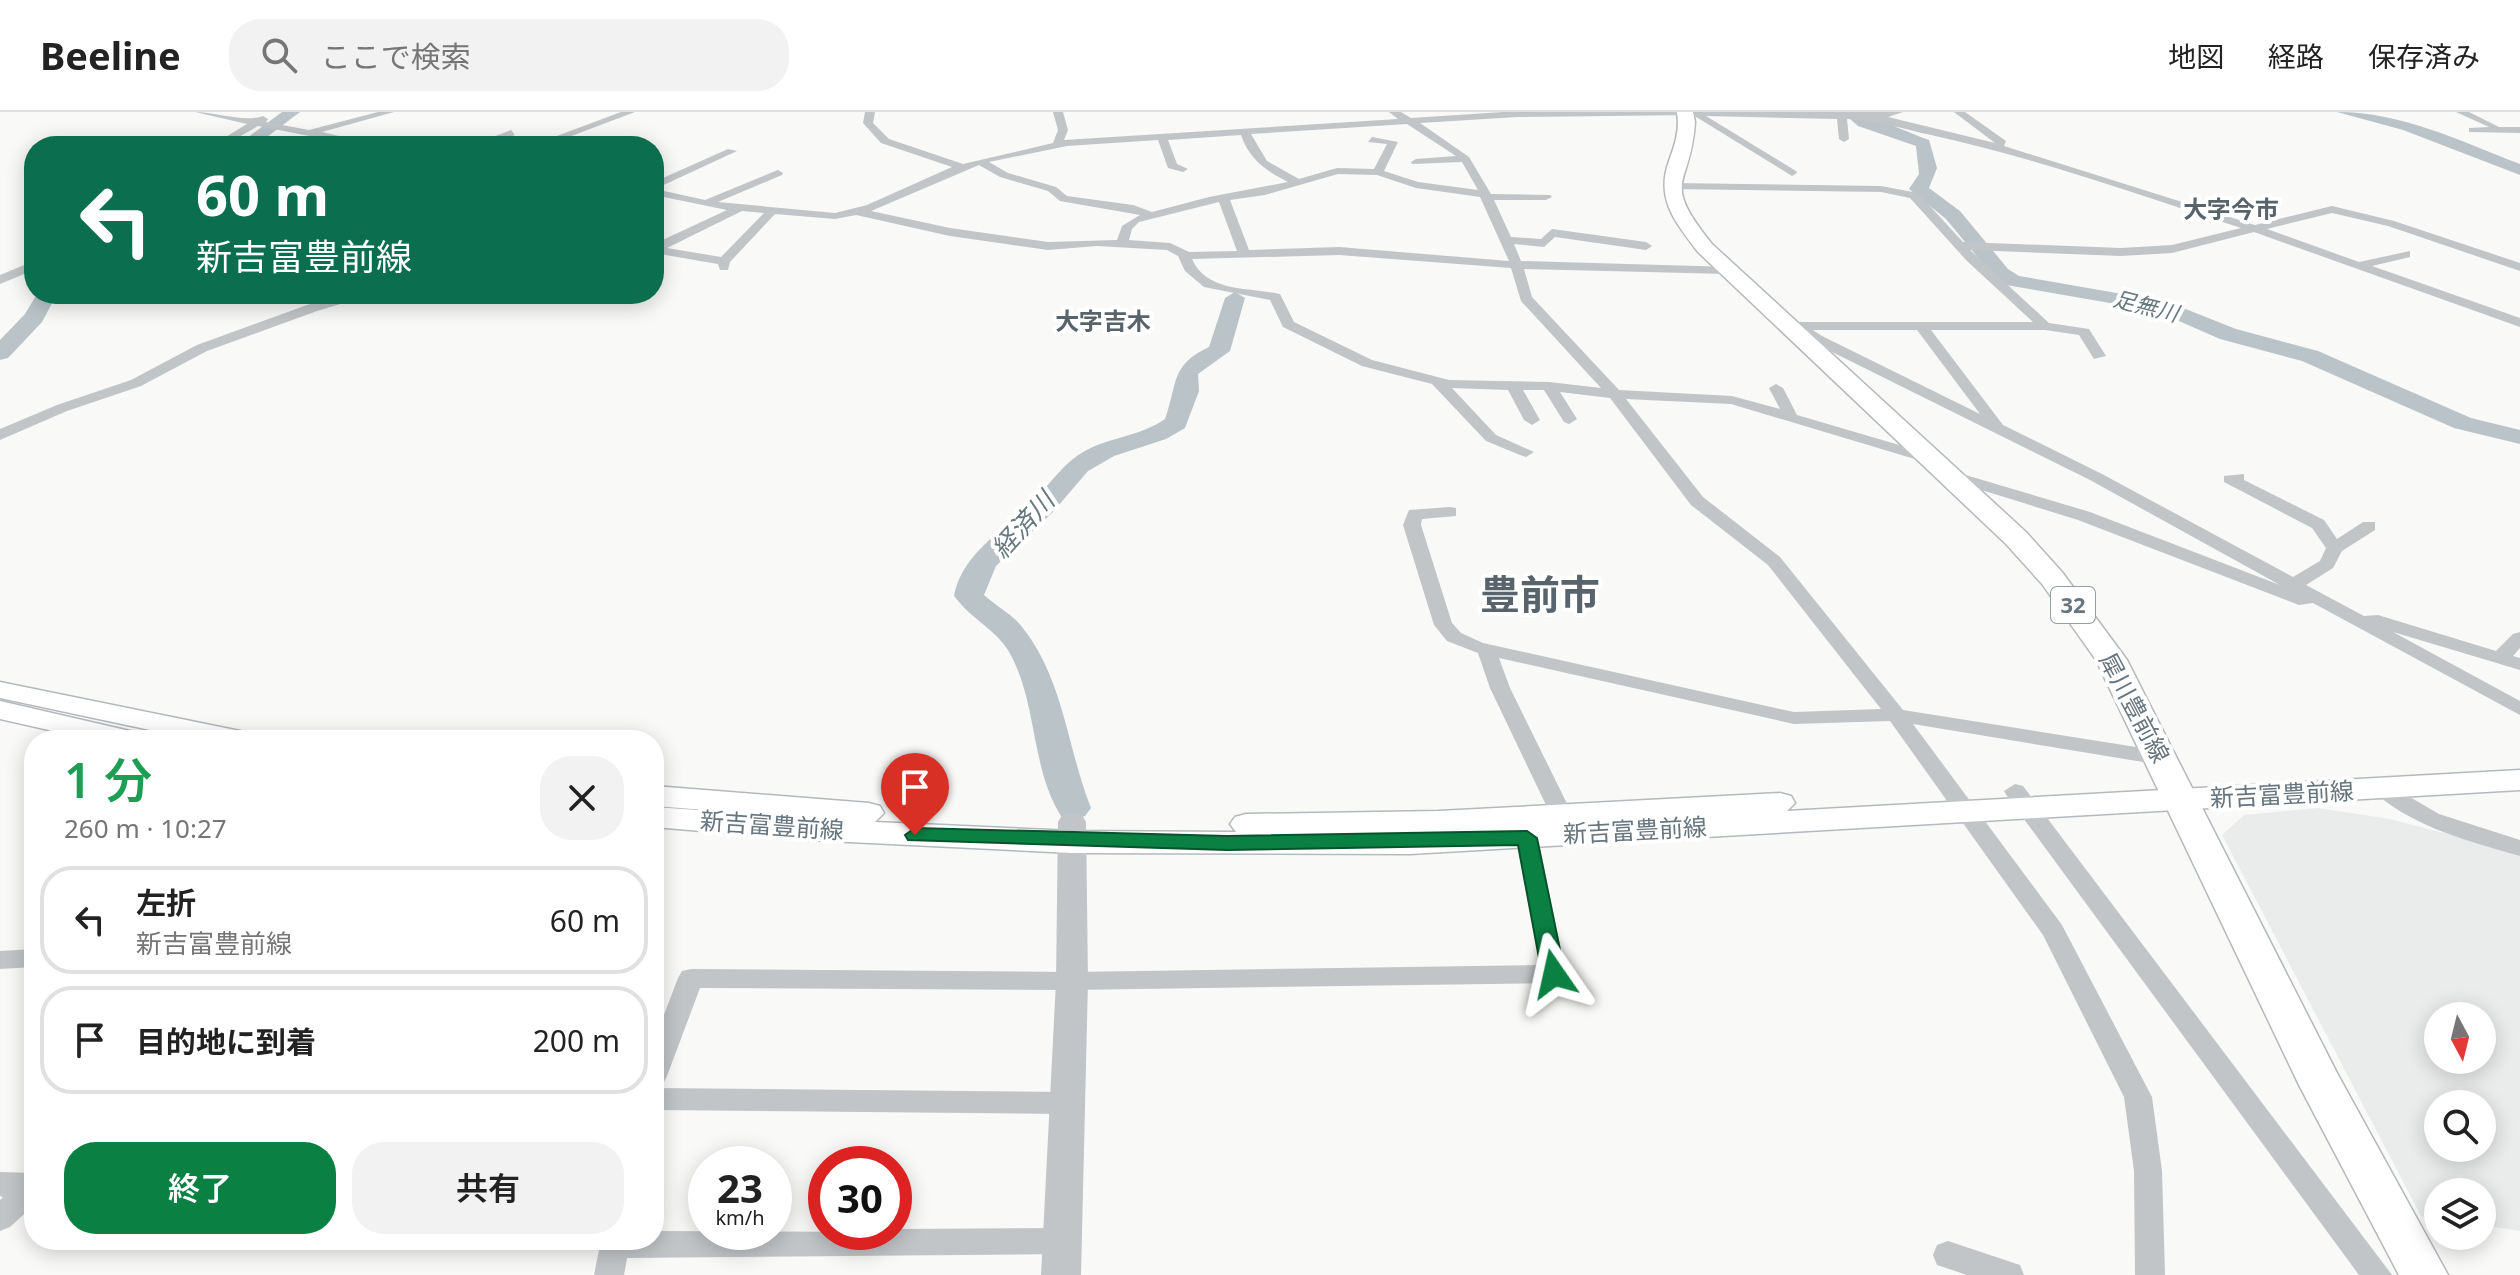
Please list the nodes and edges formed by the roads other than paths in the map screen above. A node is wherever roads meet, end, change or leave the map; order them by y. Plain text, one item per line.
1 (203, 112) edge
2 (266, 112) edge
3 (389, 112) edge
4 (630, 112) edge
5 (870, 112) edge
6 (1058, 112) edge
7 (1394, 112) edge
8 (1614, 112) edge
9 (1898, 112) edge
10 (1959, 112) edge
11 (2461, 112) edge
12 (1689, 113) edge
13 (1729, 113) edge
14 (1842, 115) junction
15 (1878, 117) junction
16 (1409, 122) junction
17 (259, 123) junction
18 (2502, 129) junction
19 (2473, 130) dead end
20 (2520, 130) edge
21 (1245, 132) junction
22 (308, 133) junction
23 (511, 133) dead end
24 (235, 136) edge
25 (318, 136) edge
26 (502, 136) edge
27 (563, 136) edge
28 (1162, 137) junction
29 (1844, 139) dead end
30 (1372, 140) dead end
31 (1451, 147) junction
32 (1424, 148) dead end
33 (1052, 149) junction
34 (732, 151) dead end
35 (2019, 153) junction
36 (1351, 154) dead end
37 (1074, 157) dead end
38 (1465, 159) junction
39 (980, 161) junction
40 (1416, 162) dead end
41 (962, 167) junction
42 (1183, 169) dead end
43 (1344, 171) junction
44 (686, 172) junction
45 (1378, 172) junction
46 (778, 173) dead end
47 (1792, 173) dead end
48 (707, 176) dead end
49 (1295, 181) junction
50 (664, 184) edge
51 (1672, 186) junction
52 (709, 189) dead end
53 (664, 192) edge
54 (732, 192) junction
55 (1485, 196) junction
56 (1546, 197) dead end
57 (1224, 199) junction
58 (705, 204) junction
59 (740, 208) junction
60 (772, 211) junction
61 (858, 212) junction
62 (1153, 216) junction
63 (2256, 229) junction
64 (1506, 240) junction
65 (1122, 243) junction
66 (664, 244) edge
67 (1646, 246) dead end
68 (1963, 246) junction
69 (664, 251) edge
70 (1244, 253) junction
71 (2406, 254) dead end
72 (1184, 256) junction
73 (1517, 265) junction
74 (2360, 265) junction
75 (2520, 267) edge
76 (24, 269) edge
77 (1728, 270) junction
78 (0, 280) edge
79 (326, 304) edge
80 (2520, 323) edge
81 (1793, 325) junction
82 (1921, 326) junction
83 (2045, 326) junction
84 (2099, 356) dead end
85 (1437, 381) junction
86 (1513, 385) junction
87 (1549, 386) junction
88 (1776, 388) dead end
89 (1615, 394) junction
90 (1791, 417) junction
91 (1569, 419) dead end
92 (1532, 420) dead end
93 (1999, 428) junction
94 (0, 435) edge
95 (1526, 452) dead end
96 (1943, 468) junction
97 (2238, 477) dead end
98 (1450, 512) dead end
99 (2369, 526) dead end
100 (2335, 548) junction
101 (2293, 585) junction
102 (2338, 610) junction
103 (2520, 638) edge
104 (1487, 650) junction
105 (2499, 658) junction
106 (2520, 664) edge
107 (9, 706) edge
108 (2520, 709) edge
109 (1896, 715) junction
110 (97, 730) edge
111 (172, 730) edge
112 (2520, 762) edge
113 (2172, 780) junction
114 (2520, 780) edge
115 (2384, 789) junction
116 (664, 797) edge
117 (2022, 800) junction
118 (1960, 803) junction
119 (664, 818) edge
120 (1566, 825) junction
121 (1072, 832) junction
122 (1527, 838) junction
123 (2520, 848) edge
124 (24, 959) edge
125 (0, 960) edge
126 (1072, 981) junction
127 (664, 1050) edge
128 (664, 1099) edge
129 (1065, 1103) junction
130 (0, 1184) edge
131 (24, 1185) edge
132 (24, 1195) edge
133 (0, 1218) edge
134 (664, 1245) edge
135 (614, 1250) edge
136 (1948, 1255) dead end
137 (1061, 1258) edge
138 (609, 1275) edge
139 (2009, 1275) edge
140 (2150, 1275) edge
141 (2377, 1275) edge
142 (2424, 1275) edge

1 - 17 street
2 - 17 street
3 - 22 street
4 - 27 street
5 - 41 street
6 - 33 street
7 - 16 street
8 - 12 street
8 - 16 street
9 - 15 street
10 - 35 street
11 - 18 street
12 - 13 street
12 - 47 street
12 - 51 main road
13 - 14 street
14 - 15 street
14 - 29 street
15 - 35 street
16 - 21 street
16 - 31 street
17 - 22 street
17 - 24 street
18 - 19 street
18 - 20 street
21 - 28 street
21 - 49 street
22 - 25 street
23 - 26 street
28 - 33 street
28 - 42 street
30 - 45 street
31 - 32 street
31 - 38 street
33 - 37 street
33 - 39 street
34 - 44 street
35 - 63 street
36 - 43 street
38 - 40 street
38 - 55 street
39 - 41 street
39 - 62 street
41 - 61 street
43 - 45 street
43 - 49 street
44 - 48 street
44 - 50 street
45 - 55 street
46 - 54 street
49 - 57 street
51 - 68 street
51 - 77 main road, 犀川豊前線 / 32
52 - 54 street
53 - 58 street
54 - 58 street
55 - 56 street
55 - 64 street
57 - 62 street
57 - 70 street
58 - 59 street
59 - 60 street
59 - 66 street
60 - 61 street
60 - 69 street
61 - 65 street
62 - 65 street
63 - 68 street
63 - 74 street
63 - 75 street
64 - 67 street
64 - 73 street
65 - 72 street
68 - 83 street
70 - 72 street
70 - 73 street
71 - 74 street
72 - 85 street
73 - 77 street
73 - 89 street
74 - 80 street
76 - 78 street
77 - 81 main road, 犀川豊前線 / 32
79 - 94 street
81 - 82 street
81 - 93 street
81 - 96 main road, 犀川豊前線 / 32
82 - 83 street
82 - 93 street
83 - 84 street
85 - 86 street
85 - 95 street
86 - 87 street
86 - 92 street
87 - 89 street
87 - 91 street
88 - 90 street
89 - 90 street
89 - 109 street
90 - 96 street
93 - 101 street
96 - 102 street
96 - 113 main road, 犀川豊前線 / 32
97 - 100 street
98 - 104 street
99 - 100 street
100 - 101 street
101 - 102 street
102 - 105 street
102 - 108 street
103 - 105 street
104 - 109 street
104 - 120 street
105 - 106 street
107 - 110 main road
107 - 111 main road
109 - 113 street
109 - 118 street
112 - 113 main road, 新吉富豊前線
113 - 115 main road, 新吉富豊前線
113 - 117 main road, 新吉富豊前線
113 - 142 main road, 犀川豊前線 / 32
114 - 115 main road, 新吉富豊前線
115 - 123 street
116 - 121 main road, 新吉富豊前線
117 - 118 main road, 新吉富豊前線
117 - 141 street
118 - 120 main road, 新吉富豊前線
118 - 140 street
119 - 121 main road, 新吉富豊前線
120 - 121 main road, 新吉富豊前線
120 - 122 main road, 新吉富豊前線
121 - 122 main road, 新吉富豊前線
121 - 126 street
122 - 126 street
124 - 125 street
126 - 127 street
126 - 129 street
128 - 129 street
129 - 137 street
130 - 131 street
132 - 133 street
134 - 137 street
135 - 138 street
136 - 139 street

